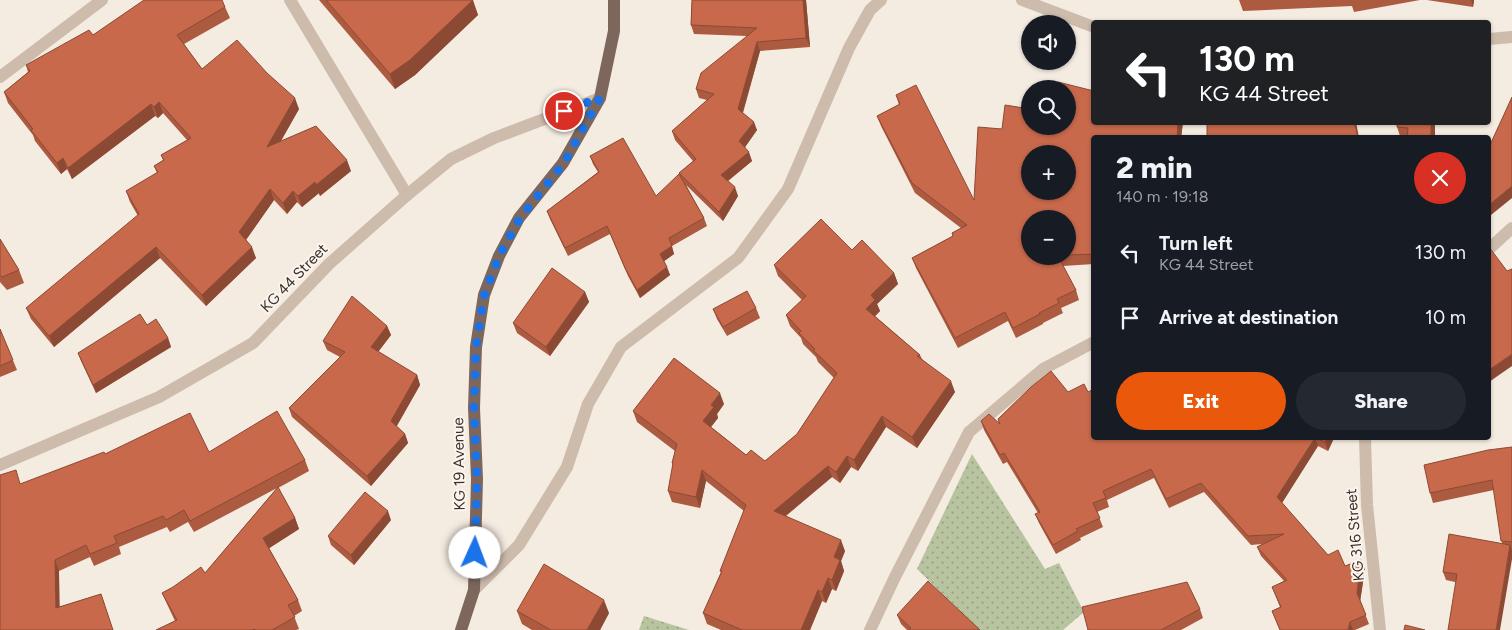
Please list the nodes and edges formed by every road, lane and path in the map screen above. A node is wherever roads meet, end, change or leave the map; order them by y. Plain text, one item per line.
1 (102, 0) edge
2 (290, 0) edge
3 (614, 0) edge
4 (881, 0) edge
5 (1022, 0) edge
6 (1091, 26) edge
7 (1512, 37) edge
8 (1491, 39) edge
9 (0, 77) edge
10 (600, 98) junction
11 (407, 195) junction
12 (1512, 228) edge
13 (1491, 247) edge
14 (1091, 344) edge
15 (1365, 440) edge
16 (0, 465) edge
17 (474, 590) junction
18 (461, 630) edge
19 (870, 630) edge
20 (1380, 630) edge

1 - 9 street
2 - 11 street
3 - 10 main road, KG 19 Avenue
4 - 17 street
5 - 6 street
7 - 8 street
10 - 11 street, KG 44 Street
10 - 17 main road, KG 19 Avenue
11 - 16 street, KG 44 Street
12 - 13 street
14 - 19 street
15 - 20 street, KG 316 Street
17 - 18 main road, KG 19 Avenue

